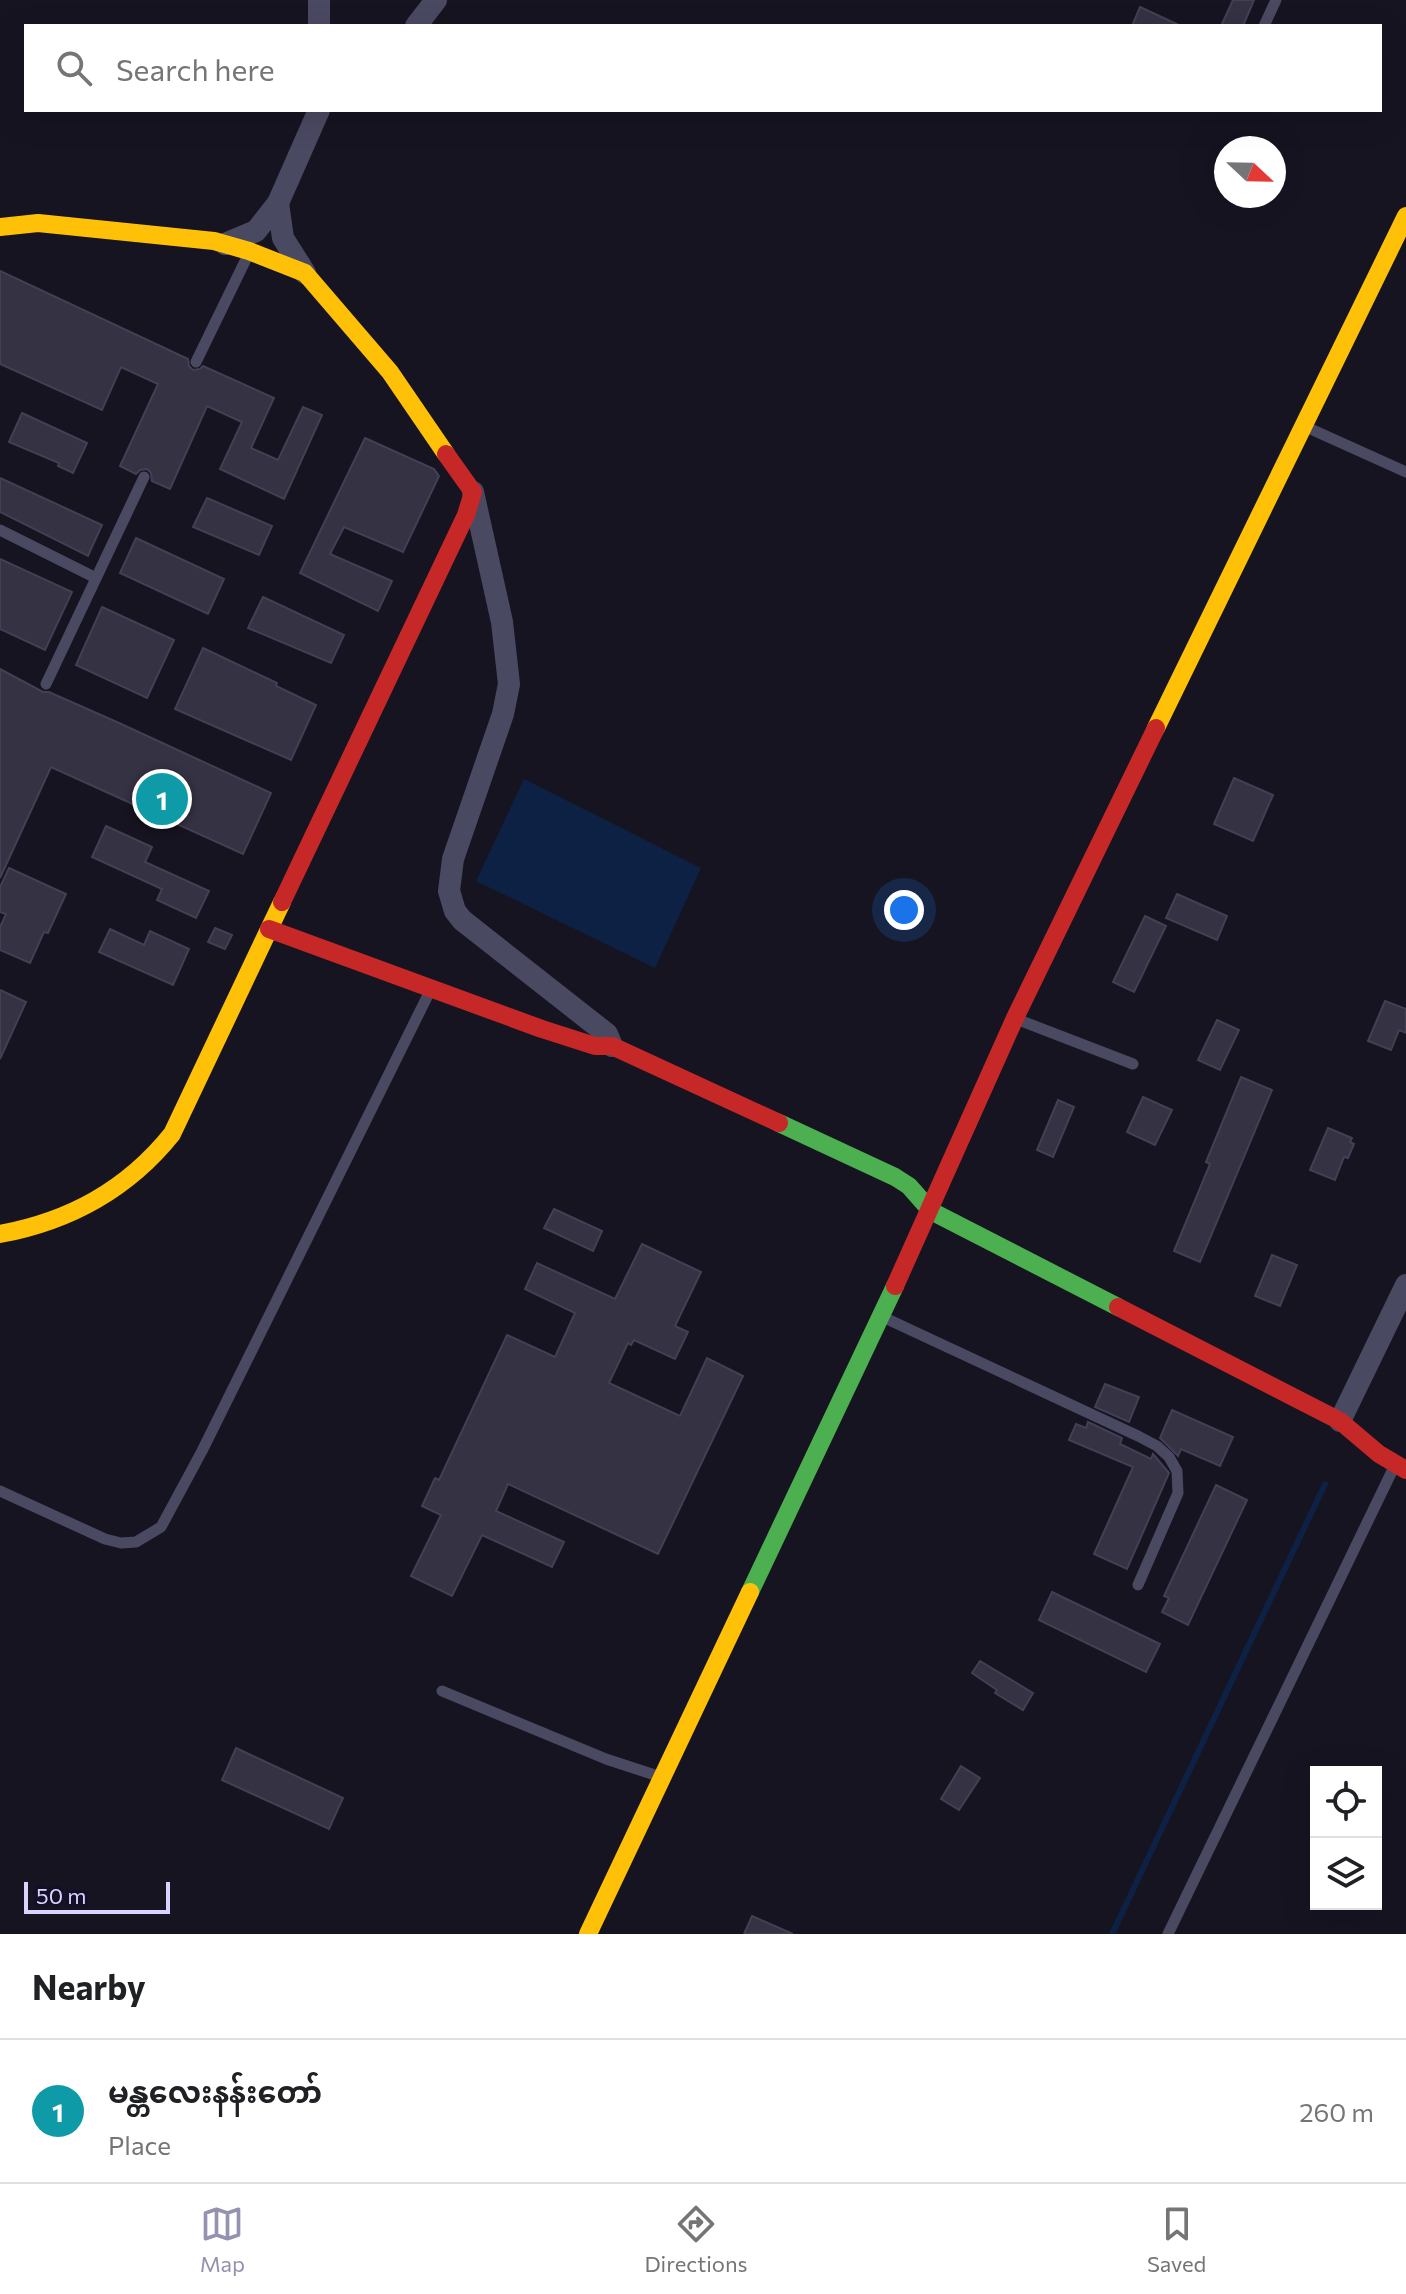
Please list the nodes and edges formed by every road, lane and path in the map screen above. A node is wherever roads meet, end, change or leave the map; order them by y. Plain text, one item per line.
1 (319, 0) edge
2 (436, 0) edge
3 (1276, 0) edge
4 (319, 24) edge
5 (418, 24) edge
6 (1265, 24) edge
7 (318, 112) edge
8 (278, 203) junction
9 (0, 227) edge
10 (1403, 229) edge
11 (225, 244) junction
12 (249, 251) junction
13 (305, 273) junction
14 (196, 362) dead end
15 (1304, 426) junction
16 (1406, 472) edge
17 (144, 477) dead end
18 (473, 492) junction
19 (0, 530) edge
20 (96, 578) junction
21 (46, 684) dead end
22 (269, 929) junction
23 (431, 989) junction
24 (1015, 1018) junction
25 (612, 1046) junction
26 (1133, 1064) dead end
27 (931, 1211) junction
28 (0, 1234) edge
29 (1406, 1285) edge
30 (880, 1316) junction
31 (1340, 1421) junction
32 (1400, 1467) edge
33 (0, 1491) edge
34 (1138, 1585) dead end
35 (442, 1691) dead end
36 (662, 1777) junction
37 (588, 1934) edge
38 (1168, 1934) edge

1 - 4 street
2 - 5 street
3 - 6 lane
7 - 8 street
8 - 11 street
8 - 13 street
9 - 11 street
10 - 15 street
11 - 12 street
12 - 13 street
12 - 14 lane
13 - 18 street
15 - 16 lane
15 - 24 street
17 - 20 lane
18 - 22 street
18 - 25 street
19 - 20 lane
20 - 21 lane
22 - 23 street
22 - 28 street
23 - 25 street
23 - 33 lane
24 - 26 lane
24 - 27 street
25 - 27 street
27 - 30 street
27 - 31 street
29 - 31 street
30 - 34 lane
30 - 36 street
31 - 32 street
32 - 38 lane
35 - 36 lane
36 - 37 street

